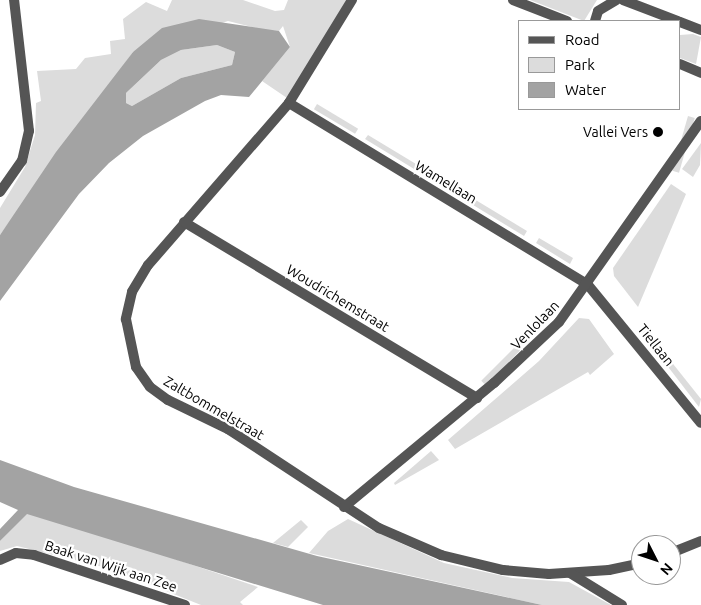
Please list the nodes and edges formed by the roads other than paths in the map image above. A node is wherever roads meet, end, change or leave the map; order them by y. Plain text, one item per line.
1 (14, 0) edge
2 (352, 0) edge
3 (513, 0) edge
4 (616, 0) edge
5 (623, 0) edge
6 (564, 20) edge
7 (595, 20) edge
8 (674, 20) edge
9 (681, 23) edge
10 (701, 30) edge
11 (681, 64) edge
12 (701, 72) edge
13 (289, 103) junction
14 (701, 121) edge
15 (0, 192) edge
16 (184, 222) junction
17 (588, 285) junction
18 (477, 398) junction
19 (701, 423) edge
20 (344, 507) junction
21 (701, 541) edge
22 (681, 549) edge
23 (0, 560) edge
24 (631, 564) edge
25 (570, 573) junction
26 (185, 605) edge
27 (622, 605) edge

1 - 15 street
2 - 13 street, Zaltbommelstraat
3 - 6 street
4 - 7 street
5 - 8 street
9 - 10 street
11 - 12 street
13 - 16 street, Zaltbommelstraat
13 - 17 street, Wamellaan
14 - 17 street, Venlolaan
16 - 18 street, Woudrichemstraat
16 - 20 street, Zaltbommelstraat
17 - 18 street, Venlolaan
17 - 19 street, Tiellaan
18 - 20 street, Venlolaan
20 - 25 street, Zaltbommelstraat
21 - 22 street
23 - 26 street, Baak van Wijk aan Zee
24 - 25 street, Zaltbommelstraat
25 - 27 street

